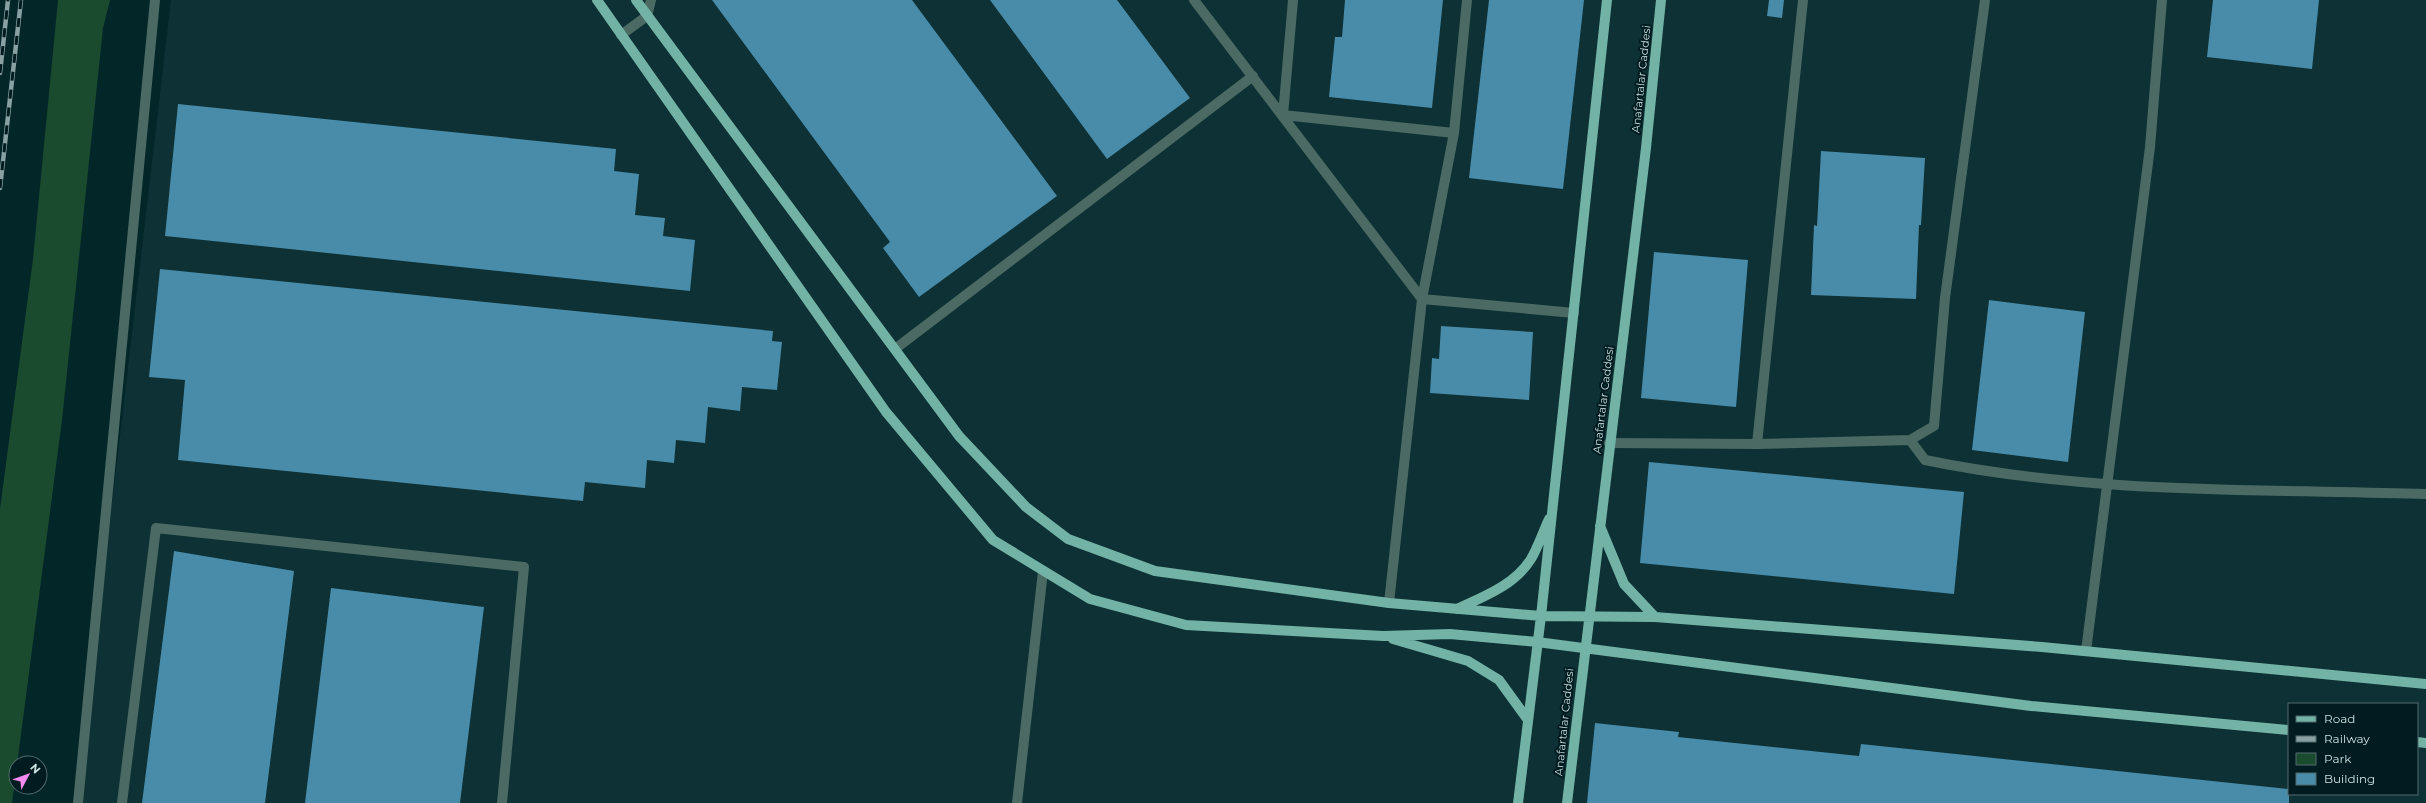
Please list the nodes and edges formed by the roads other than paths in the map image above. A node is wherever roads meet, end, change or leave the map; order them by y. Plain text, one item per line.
1 (155, 0) edge
2 (597, 0) edge
3 (636, 0) edge
4 (651, 0) edge
5 (1194, 0) edge
6 (1293, 0) edge
7 (1467, 0) edge
8 (1607, 0) edge
9 (1661, 0) edge
10 (1803, 0) edge
11 (1985, 0) edge
12 (2162, 0) edge
13 (647, 16) junction
14 (621, 35) junction
15 (1253, 76) junction
16 (1283, 115) junction
17 (1454, 132) junction
18 (1422, 299) junction
19 (1574, 312) junction
20 (895, 349) junction
21 (1910, 440) junction
22 (1609, 443) junction
23 (1757, 444) junction
24 (2107, 485) junction
25 (2426, 494) edge
26 (1553, 510) junction
27 (1599, 524) junction
28 (1043, 571) junction
29 (1390, 603) junction
30 (1456, 610) junction
31 (1541, 616) junction
32 (1589, 616) junction
33 (1655, 617) junction
34 (1383, 636) junction
35 (1537, 642) junction
36 (1584, 648) junction
37 (2086, 652) junction
38 (2426, 684) edge
39 (1528, 720) junction
40 (2288, 730) edge
41 (78, 803) edge
42 (122, 803) edge
43 (502, 803) edge
44 (1017, 803) edge
45 (1518, 803) edge
46 (1567, 803) edge

1 - 41 lane
2 - 14 main road
3 - 13 main road
4 - 13 lane
5 - 15 lane
6 - 16 lane
7 - 17 lane
8 - 19 main road
9 - 22 main road, Anafartalar Caddesi
10 - 23 lane
11 - 21 lane
12 - 24 lane
13 - 14 lane
13 - 20 main road
14 - 28 main road
15 - 16 lane
15 - 20 lane
16 - 17 lane
16 - 18 lane
17 - 18 lane
18 - 19 lane
18 - 29 lane
19 - 26 main road
20 - 29 main road
21 - 23 lane
21 - 24 lane
22 - 23 lane
22 - 27 main road, Anafartalar Caddesi
24 - 25 lane
24 - 37 lane
26 - 30 main road
26 - 31 main road
27 - 32 main road, Anafartalar Caddesi
27 - 33 main road
28 - 34 main road
28 - 44 lane
29 - 30 main road
30 - 31 main road
31 - 32 main road
31 - 35 main road
32 - 33 main road
32 - 36 main road, Anafartalar Caddesi
33 - 37 main road
34 - 35 main road
34 - 39 main road
35 - 36 main road
35 - 39 main road
36 - 40 main road
36 - 46 main road, Anafartalar Caddesi
37 - 38 main road
39 - 45 main road
42 - 43 lane

